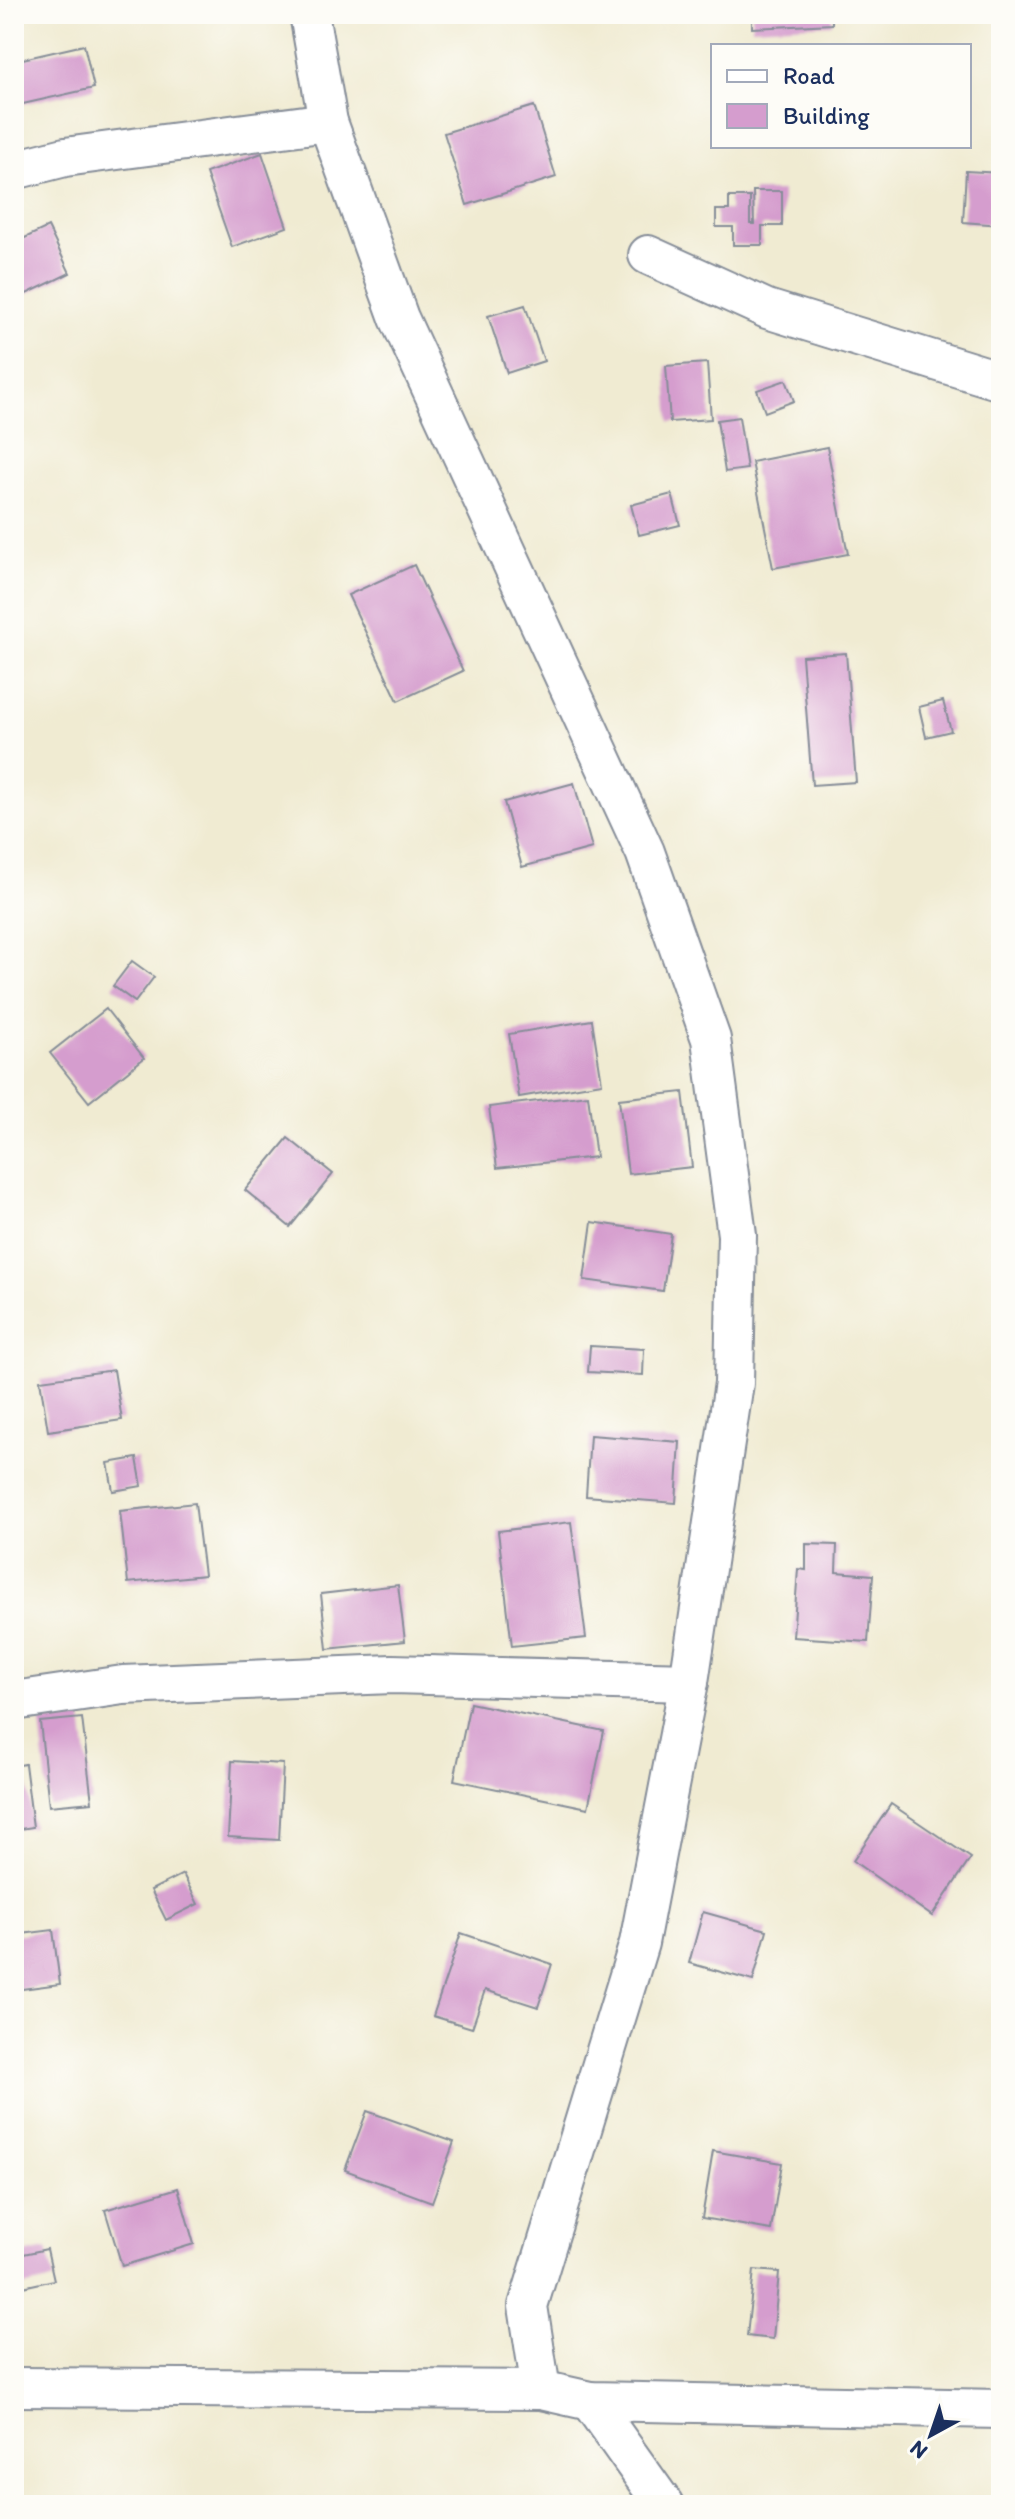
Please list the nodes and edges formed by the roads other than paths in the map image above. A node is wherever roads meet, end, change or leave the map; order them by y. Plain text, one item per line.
1 (309, 14) edge
2 (328, 122) junction
3 (14, 170) edge
4 (648, 255) dead end
5 (1001, 381) edge
6 (689, 1682) junction
7 (14, 1701) edge
8 (14, 2387) edge
9 (541, 2390) junction
10 (590, 2401) junction
11 (1001, 2409) edge
12 (664, 2505) edge

1 - 2 street
2 - 3 street
2 - 6 street
4 - 5 street
6 - 7 street
6 - 9 street
8 - 9 street
9 - 10 street
10 - 11 street
10 - 12 street

